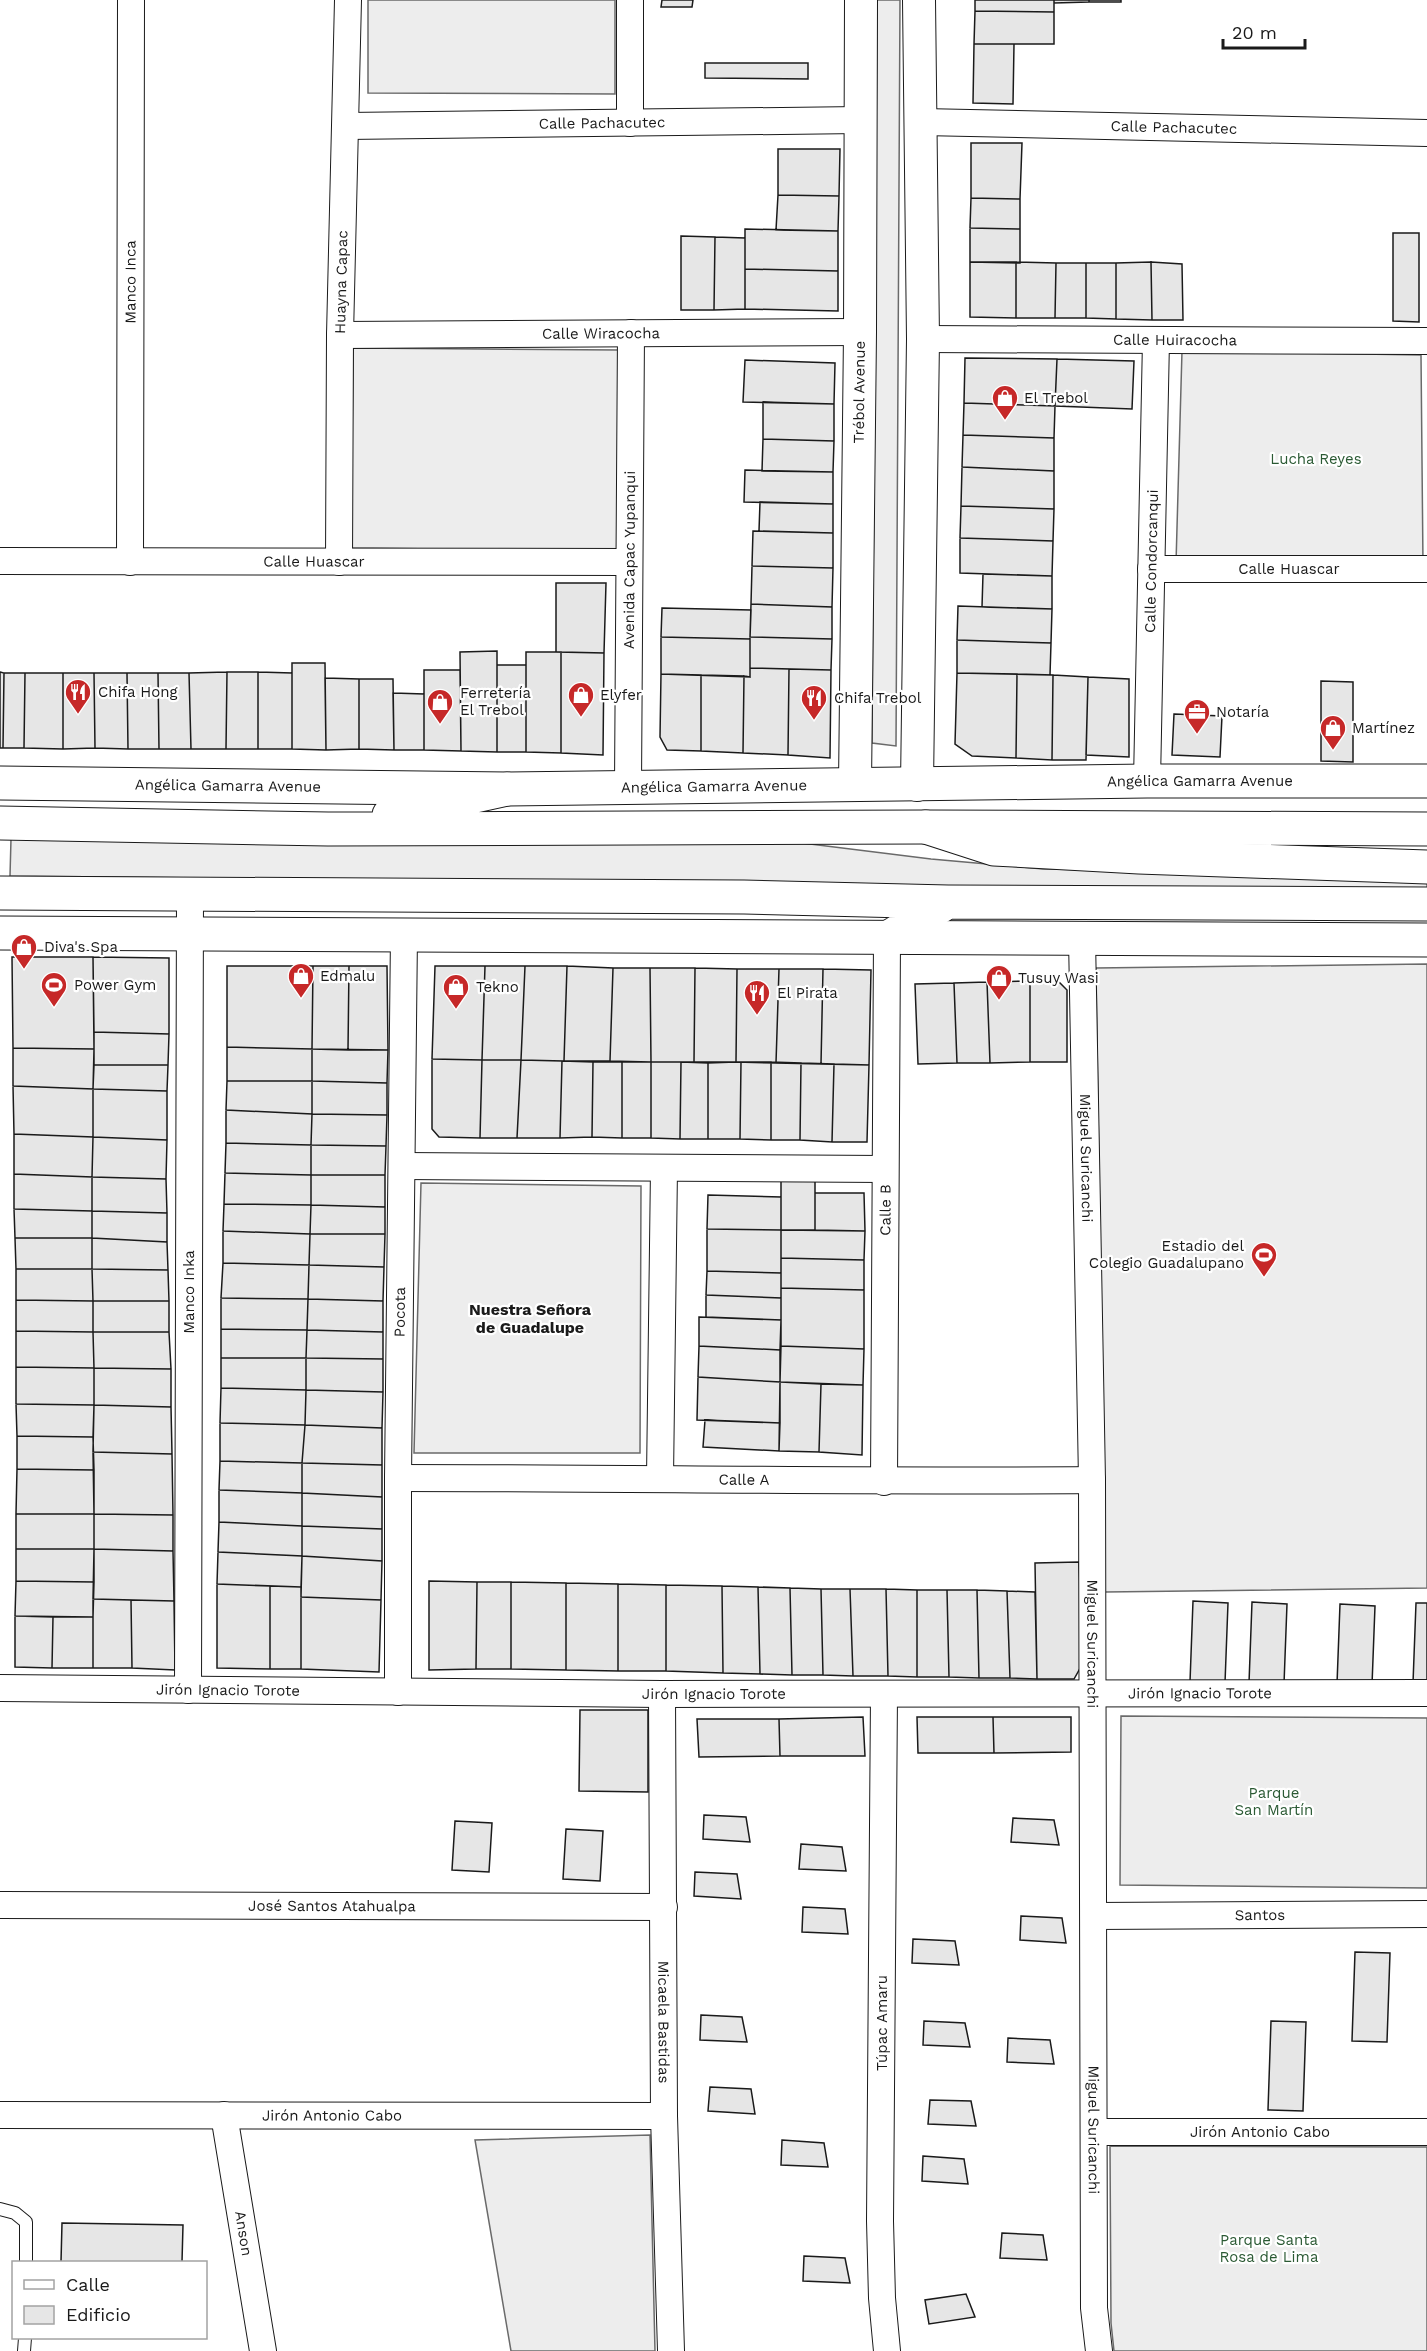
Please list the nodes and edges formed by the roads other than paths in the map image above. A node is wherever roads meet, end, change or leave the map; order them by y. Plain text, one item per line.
1 (131, 0) edge
2 (348, 0) edge
3 (630, 0) edge
4 (861, 0) edge
5 (919, 0) edge
6 (860, 120) junction
7 (921, 122) junction
8 (630, 123) junction
9 (346, 126) junction
10 (1427, 133) edge
11 (860, 332) junction
12 (631, 333) junction
13 (340, 335) junction
14 (923, 339) junction
15 (1156, 340) junction
16 (1427, 341) edge
17 (0, 561) edge
18 (130, 562) junction
19 (339, 562) junction
20 (628, 562) junction
21 (1151, 569) junction
22 (1427, 569) edge
23 (1147, 781) junction
24 (1427, 781) edge
25 (0, 783) edge
26 (855, 785) junction
27 (918, 785) junction
28 (628, 786) junction
29 (507, 789) junction
30 (0, 823) edge
31 (926, 827) junction
32 (328, 829) junction
33 (1427, 829) edge
34 (1427, 867) edge
35 (0, 893) edge
36 (190, 894) junction
37 (948, 902) junction
38 (1427, 904) edge
39 (0, 933) edge
40 (189, 933) junction
41 (404, 934) junction
42 (887, 938) junction
43 (1082, 938) junction
44 (1427, 940) edge
45 (403, 1166) junction
46 (664, 1168) junction
47 (885, 1169) junction
48 (398, 1478) junction
49 (660, 1478) junction
50 (1092, 1480) junction
51 (884, 1482) junction
52 (0, 1688) edge
53 (188, 1690) junction
54 (398, 1692) junction
55 (1093, 1692) junction
56 (1427, 1693) edge
57 (662, 1694) junction
58 (884, 1694) junction
59 (0, 1905) edge
60 (664, 1907) junction
61 (1427, 1914) edge
62 (1094, 1916) junction
63 (0, 2115) edge
64 (224, 2115) junction
65 (664, 2116) junction
66 (1094, 2132) junction
67 (1427, 2132) edge
68 (0, 2209) edge
69 (26, 2261) edge
70 (263, 2351) edge
71 (671, 2351) edge
72 (887, 2351) edge
73 (1099, 2351) edge

1 - 18 street, Manco Inca
2 - 9 street, Huayna Capac
3 - 8 street
4 - 6 street, Trébol Avenue
5 - 7 street
6 - 8 street, Calle Pachacutec
6 - 11 street, Trébol Avenue
7 - 10 street, Calle Pachacutec
7 - 14 street
8 - 9 street, Calle Pachacutec
9 - 13 street, Huayna Capac
11 - 12 street, Calle Wiracocha
11 - 26 street, Trébol Avenue
12 - 13 street, Calle Wiracocha
12 - 20 street, Avenida Capac Yupanqui
13 - 19 street, Huayna Capac
14 - 15 street, Calle Huiracocha
14 - 27 street
15 - 16 street, Calle Huiracocha
15 - 21 street, Calle Condorcanqui
17 - 18 street, Calle Huascar
18 - 19 street, Calle Huascar
19 - 20 street, Calle Huascar
20 - 28 street, Avenida Capac Yupanqui
21 - 22 street, Calle Huascar
21 - 23 street, Calle Condorcanqui
23 - 24 main road, Angélica Gamarra Avenue
23 - 27 main road, Angélica Gamarra Avenue
25 - 29 main road, Angélica Gamarra Avenue
26 - 27 main road, Angélica Gamarra Avenue
26 - 28 main road, Angélica Gamarra Avenue
28 - 29 main road, Angélica Gamarra Avenue
29 - 32 main road
30 - 32 main road
31 - 32 main road
31 - 33 main road
31 - 34 main road
35 - 36 main road
36 - 37 main road
36 - 40 street, Manco Inka
37 - 38 main road
37 - 42 main road
39 - 40 main road
40 - 41 main road
40 - 53 street, Manco Inka
41 - 42 main road
41 - 45 street, Pocota
42 - 43 main road
42 - 47 street, Calle B
43 - 44 main road
43 - 50 street, Miguel Suricanchi
45 - 46 street
45 - 48 street, Pocota
46 - 47 street
46 - 49 street
47 - 51 street, Calle B
48 - 49 street, Calle A
48 - 54 street, Pocota
49 - 51 street, Calle A
50 - 51 street, Calle A
50 - 55 street, Miguel Suricanchi
52 - 53 street, Jirón Ignacio Torote
53 - 54 street, Jirón Ignacio Torote
54 - 57 street, Jirón Ignacio Torote
55 - 56 street, Jirón Ignacio Torote
55 - 58 street, Jirón Ignacio Torote
55 - 62 street, Miguel Suricanchi
57 - 58 street, Jirón Ignacio Torote
57 - 60 street, Micaela Bastidas
58 - 72 street, Túpac Amaru
59 - 60 street, José Santos Atahualpa
60 - 65 street, Micaela Bastidas
61 - 62 street, Santos
62 - 66 street, Miguel Suricanchi
63 - 64 street, Jirón Antonio Cabo
64 - 65 street, Jirón Antonio Cabo
64 - 70 street, Anson
65 - 71 street, Micaela Bastidas
66 - 67 street, Jirón Antonio Cabo
66 - 73 street, Miguel Suricanchi
68 - 69 lane

